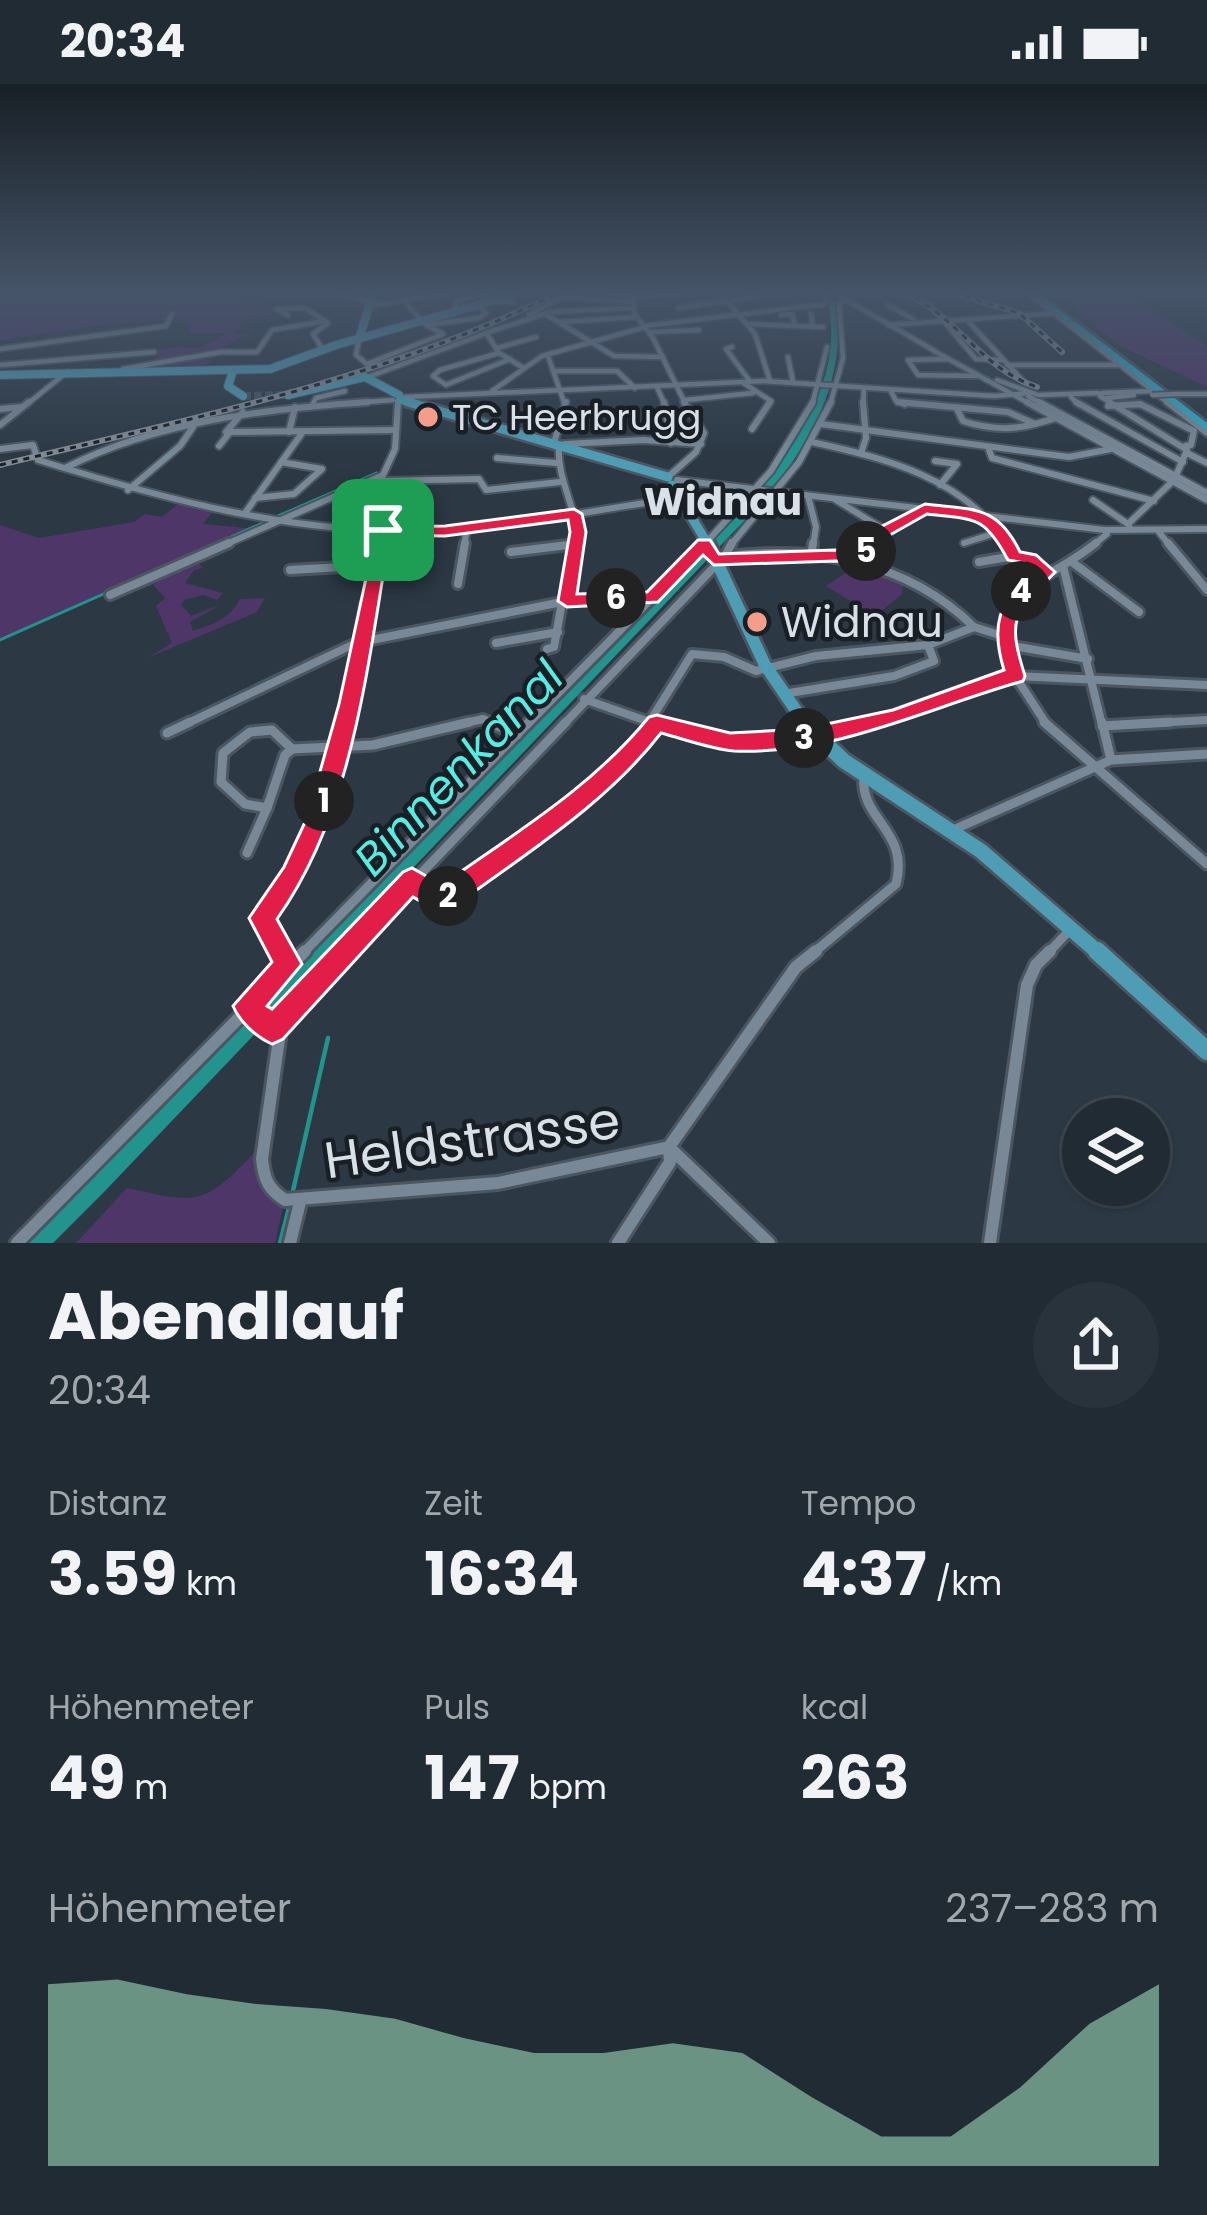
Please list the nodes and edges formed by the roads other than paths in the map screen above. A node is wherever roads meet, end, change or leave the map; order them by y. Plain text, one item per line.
1 (260, 347) edge
2 (321, 347) edge
3 (333, 347) edge
4 (357, 347) edge
5 (411, 347) edge
6 (451, 347) edge
7 (495, 347) edge
8 (509, 347) edge
9 (575, 347) edge
10 (600, 347) edge
11 (657, 347) edge
12 (732, 347) dead end
13 (757, 347) edge
14 (827, 347) dead end
15 (842, 347) edge
16 (928, 347) edge
17 (967, 347) edge
18 (991, 347) edge
19 (1098, 347) edge
20 (1104, 347) edge
21 (323, 350) junction
22 (498, 351) junction
23 (154, 352) dead end
24 (548, 356) junction
25 (663, 357) junction
26 (788, 357) dead end
27 (951, 357) junction
28 (422, 358) junction
29 (510, 359) junction
30 (1005, 363) junction
31 (1121, 365) junction
32 (522, 367) junction
33 (123, 369) junction
34 (440, 370) junction
35 (68, 371) junction
36 (233, 371) junction
37 (555, 371) junction
38 (1, 374) edge
39 (980, 376) junction
40 (368, 377) junction
41 (770, 381) junction
42 (746, 382) junction
43 (794, 382) junction
44 (1024, 383) dead end
45 (448, 384) junction
46 (819, 385) junction
47 (675, 386) junction
48 (657, 387) junction
49 (835, 387) junction
50 (635, 388) junction
51 (864, 389) junction
52 (562, 390) junction
53 (346, 391) dead end
54 (891, 391) junction
55 (492, 393) junction
56 (753, 393) junction
57 (1152, 393) junction
58 (1207, 394) edge
59 (288, 395) tunnel mouth
60 (441, 395) junction
61 (244, 396) dead end
62 (1024, 396) junction
63 (1070, 396) junction
64 (1102, 396) junction
65 (399, 398) junction
66 (685, 400) junction
67 (312, 405) junction
68 (296, 406) junction
69 (22, 407) junction
70 (0, 409) edge
71 (957, 409) junction
72 (243, 412) junction
73 (1056, 418) junction
74 (821, 424) junction
75 (1035, 424) junction
76 (0, 425) edge
77 (194, 425) junction
78 (752, 428) dead end
79 (1207, 428) edge
80 (396, 430) junction
81 (866, 430) junction
82 (230, 432) junction
83 (289, 432) junction
84 (302, 433) junction
85 (671, 442) junction
86 (812, 442) junction
87 (701, 444) junction
88 (558, 445) junction
89 (219, 446) dead end
90 (988, 446) junction
91 (0, 448) edge
92 (1112, 448) junction
93 (1186, 450) junction
94 (861, 453) junction
95 (497, 458) dead end
96 (935, 461) dead end
97 (281, 462) junction
98 (1183, 462) junction
99 (556, 463) junction
100 (1207, 463) edge
101 (64, 469) junction
102 (380, 478) junction
103 (1174, 479) junction
104 (673, 481) junction
105 (560, 482) junction
106 (940, 485) junction
107 (128, 490) junction
108 (758, 490) junction
109 (776, 492) junction
110 (808, 496) junction
111 (1207, 497) edge
112 (255, 498) junction
113 (836, 499) junction
114 (1093, 500) dead end
115 (1154, 502) junction
116 (925, 509) junction
117 (244, 513) junction
118 (574, 514) junction
119 (986, 516) junction
120 (279, 518) junction
121 (1129, 527) junction
122 (467, 529) junction
123 (1207, 529) edge
124 (383, 530) junction
125 (1105, 530) junction
126 (1158, 530) junction
127 (885, 531) junction
128 (1002, 531) junction
129 (964, 543) dead end
130 (576, 544) junction
131 (705, 546) junction
132 (512, 552) dead end
133 (811, 556) junction
134 (1014, 556) junction
135 (718, 559) junction
136 (862, 560) junction
137 (979, 562) dead end
138 (1068, 564) junction
139 (377, 565) junction
140 (290, 570) dead end
141 (1046, 572) junction
142 (458, 584) dead end
143 (1207, 590) edge
144 (110, 596) dead end
145 (652, 598) junction
146 (564, 601) junction
147 (1139, 612) dead end
148 (974, 627) junction
149 (558, 632) junction
150 (1005, 640) junction
151 (360, 642) junction
152 (496, 644) dead end
153 (928, 645) junction
154 (547, 649) dead end
155 (1088, 659) junction
156 (767, 669) junction
157 (1016, 676) junction
158 (1093, 680) junction
159 (1207, 685) edge
160 (782, 694) junction
161 (584, 699) junction
162 (1207, 720) edge
163 (653, 722) junction
164 (1102, 726) junction
165 (167, 734) dead end
166 (517, 735) junction
167 (815, 736) junction
168 (338, 746) junction
169 (292, 748) junction
170 (1207, 754) edge
171 (1111, 760) junction
172 (1095, 766) junction
173 (864, 776) junction
174 (267, 808) junction
175 (953, 830) junction
176 (1202, 852) edge
177 (247, 853) dead end
178 (1207, 864) edge
179 (412, 880) junction
180 (1070, 930) junction
181 (289, 964) junction
182 (248, 1008) junction
183 (270, 1028) junction
184 (1207, 1051) edge
185 (669, 1147) junction
186 (293, 1201) junction
187 (17, 1243) edge
188 (290, 1243) edge
189 (617, 1243) edge
190 (769, 1243) edge
191 (990, 1243) edge

1 - 33 street
2 - 21 street
3 - 21 main road
4 - 5 street
6 - 28 street
7 - 22 street
8 - 22 street
9 - 24 street
10 - 25 street
11 - 25 street
12 - 42 street
13 - 41 street
14 - 46 street
15 - 49 street
16 - 27 street
17 - 30 street
18 - 30 street
19 - 31 street
20 - 79 highway
21 - 36 main road
22 - 29 street
22 - 34 street
23 - 38 street
24 - 32 street
24 - 37 street
25 - 47 street
26 - 43 street
27 - 39 street
27 - 39 street
27 - 62 street
28 - 34 street
28 - 40 street
29 - 32 street
29 - 45 street
30 - 31 street
30 - 44 street
31 - 57 street
32 - 55 street
33 - 35 main road
33 - 36 main road
34 - 45 street
35 - 38 main road
35 - 69 street
36 - 61 main road
37 - 50 street
37 - 52 street
39 - 62 street
40 - 59 main road
40 - 65 main road
41 - 42 street
41 - 43 street
42 - 47 street
42 - 56 street
43 - 46 street
45 - 60 street
46 - 49 street
46 - 108 street
47 - 48 street
47 - 66 street
48 - 50 street
48 - 85 street
49 - 51 street
49 - 74 street
50 - 52 street
51 - 54 street
51 - 81 street
52 - 55 street
52 - 88 street
53 - 67 street
54 - 62 street
54 - 71 street
55 - 60 street
56 - 66 street
56 - 78 street
57 - 58 street, bridge
57 - 64 street
57 - 64 street
57 - 79 street
60 - 65 street
62 - 63 street
62 - 73 street
62 - 103 street
63 - 64 street
63 - 98 street
64 - 93 street
64 - 93 street
65 - 67 street
65 - 80 street
65 - 88 main road
66 - 87 street
67 - 68 street
68 - 72 street
68 - 83 street
69 - 70 street
69 - 76 street
71 - 75 street
71 - 75 street
72 - 77 street
72 - 82 street
73 - 75 street
73 - 92 street
74 - 81 street
74 - 86 street
77 - 101 street
77 - 107 street
80 - 84 street
80 - 102 street
81 - 90 street
81 - 94 street
82 - 83 street
82 - 89 street
83 - 84 street
84 - 97 street
85 - 87 street
85 - 88 street
86 - 94 street
86 - 109 street
87 - 104 street
88 - 99 street
88 - 104 main road
90 - 92 street
90 - 115 street
91 - 101 street
92 - 103 street
93 - 98 street
93 - 100 street
94 - 106 street
95 - 99 street
96 - 106 street
97 - 112 street
97 - 112 street
98 - 103 street
99 - 105 street
101 - 107 street
102 - 105 street
102 - 120 street
102 - 124 street
103 - 111 street
103 - 115 street
104 - 108 street
104 - 118 street
104 - 131 main road
105 - 118 street
106 - 119 street
107 - 117 street
108 - 109 street
108 - 131 street
109 - 110 street
109 - 135 street
110 - 113 street
110 - 133 street
112 - 117 street
113 - 116 street
113 - 127 street
114 - 121 street
115 - 121 street
116 - 119 street
116 - 127 street
117 - 120 street
118 - 122 street
118 - 130 street
119 - 125 street
119 - 128 street
120 - 124 street
120 - 144 street
121 - 125 street
121 - 126 street
122 - 124 street
122 - 142 street
123 - 126 street
124 - 139 street
125 - 138 street
126 - 143 street
127 - 136 street
128 - 129 street
128 - 134 street
130 - 132 street
130 - 146 street
131 - 135 main road
131 - 145 street
133 - 135 street
133 - 136 street
134 - 137 street
134 - 141 street
135 - 156 main road
135 - 161 street
136 - 148 street
138 - 141 street
138 - 147 street
138 - 155 street
139 - 140 street
139 - 151 street
141 - 150 street
145 - 146 street
145 - 166 street
146 - 149 street
146 - 151 street
148 - 150 street
148 - 153 street
149 - 152 street
149 - 154 street
150 - 155 street
150 - 157 street
151 - 165 street
151 - 168 street
153 - 156 street
153 - 160 street
155 - 158 street
156 - 160 main road
156 - 163 street
157 - 158 street
157 - 167 street
157 - 172 street
158 - 159 street
158 - 164 street
160 - 167 main road
161 - 163 street
161 - 179 street
162 - 164 street
163 - 167 street
163 - 179 street
164 - 171 street
166 - 168 street
166 - 181 street
167 - 173 main road
168 - 169 street
168 - 181 street
169 - 174 street
169 - 174 street
170 - 171 street
171 - 172 street
172 - 175 street
172 - 176 street
173 - 175 main road
173 - 185 street, Heldstrasse
174 - 177 street
175 - 180 main road
176 - 178 street
179 - 183 street
180 - 184 main road
180 - 191 street
181 - 182 street
182 - 183 street
182 - 187 street
183 - 186 street, Heldstrasse
185 - 186 street, Heldstrasse
185 - 189 street
185 - 190 street
186 - 188 street

